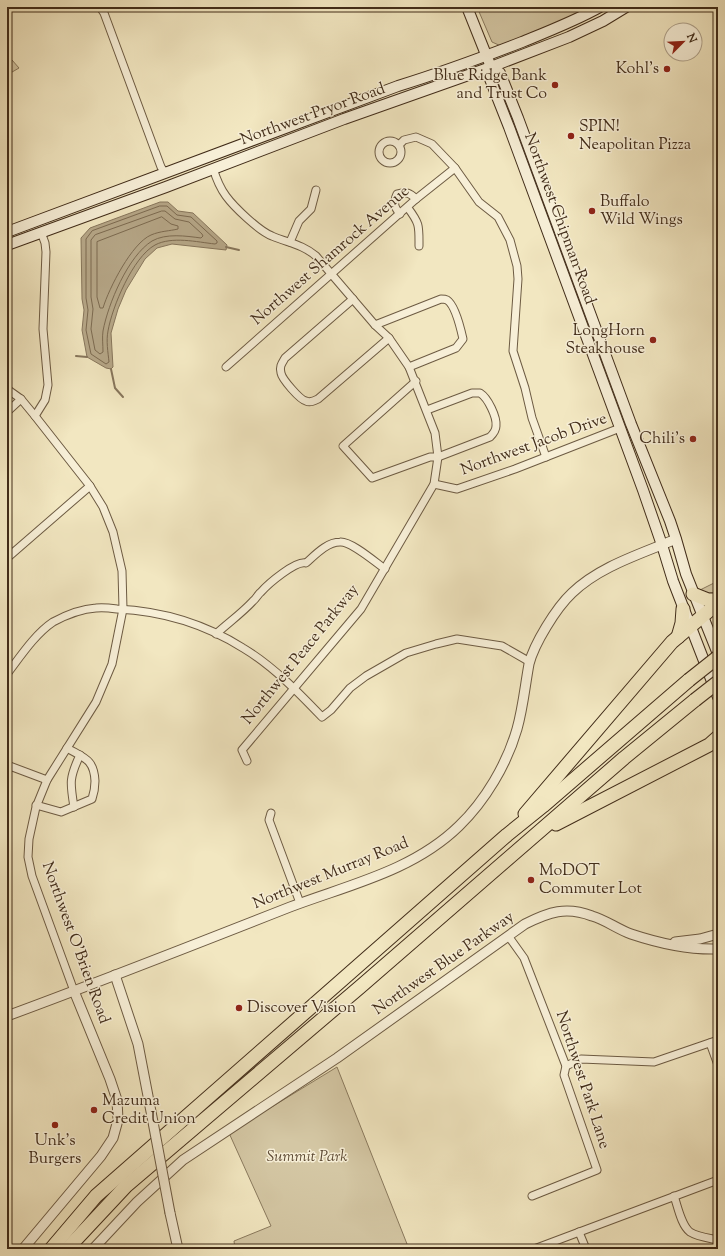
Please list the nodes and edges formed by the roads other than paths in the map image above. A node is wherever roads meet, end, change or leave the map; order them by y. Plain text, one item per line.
1 (100, 7) edge
2 (467, 7) edge
3 (600, 7) edge
4 (626, 7) edge
5 (486, 55) junction
6 (491, 67) junction
7 (278, 131) junction
8 (398, 145) dead end
9 (240, 158) junction
10 (212, 168) junction
11 (455, 168) junction
12 (165, 173) junction
13 (530, 184) junction
14 (316, 190) dead end
15 (416, 199) junction
16 (550, 203) junction
17 (408, 208) junction
18 (400, 214) junction
19 (7, 232) edge
20 (41, 232) junction
21 (290, 242) junction
22 (7, 245) edge
23 (418, 246) dead end
24 (332, 274) junction
25 (353, 299) junction
26 (375, 325) junction
27 (389, 338) junction
28 (226, 367) dead end
29 (409, 367) junction
30 (416, 381) junction
31 (7, 389) edge
32 (21, 399) junction
33 (427, 410) junction
34 (7, 412) edge
35 (35, 416) junction
36 (620, 428) junction
37 (640, 445) junction
38 (438, 457) junction
39 (546, 457) junction
40 (434, 484) junction
41 (90, 486) junction
42 (676, 539) junction
43 (662, 545) junction
44 (7, 558) edge
45 (385, 570) junction
46 (693, 594) junction
47 (718, 601) edge
48 (123, 609) junction
49 (683, 609) junction
50 (703, 616) junction
51 (690, 626) junction
52 (216, 634) junction
53 (678, 637) junction
54 (718, 654) edge
55 (718, 657) edge
56 (530, 662) junction
57 (9, 672) edge
58 (718, 682) edge
59 (294, 688) junction
60 (718, 697) edge
61 (715, 742) edge
62 (67, 748) junction
63 (80, 755) junction
64 (248, 761) dead end
65 (7, 765) edge
66 (46, 780) junction
67 (36, 805) junction
68 (74, 807) junction
69 (271, 812) dead end
70 (507, 835) junction
71 (532, 838) junction
72 (300, 903) junction
73 (718, 934) edge
74 (509, 937) junction
75 (664, 943) junction
76 (718, 949) edge
77 (115, 975) junction
78 (74, 991) junction
79 (7, 1016) edge
80 (718, 1040) edge
81 (710, 1043) junction
82 (566, 1066) junction
83 (718, 1066) edge
84 (718, 1180) edge
85 (532, 1196) dead end
86 (674, 1196) junction
87 (579, 1232) junction
88 (718, 1240) edge
89 (23, 1249) edge
90 (51, 1249) edge
91 (67, 1249) edge
92 (93, 1249) edge
93 (178, 1249) edge
94 (534, 1249) edge
95 (586, 1249) edge

1 - 12 street
2 - 5 main road, Northwest Chipman Road
3 - 5 main road, Northwest Pryor Road
4 - 6 main road, Northwest Pryor Road
5 - 6 main road, Northwest Chipman Road
5 - 7 main road, Northwest Pryor Road
6 - 9 main road, Northwest Pryor Road
6 - 13 main road, Northwest Chipman Road
6 - 16 main road, Northwest Chipman Road
7 - 9 main road
7 - 12 main road, Northwest Pryor Road
8 - 11 street
9 - 10 main road, Northwest Pryor Road
10 - 20 main road, Northwest Pryor Road
10 - 21 street, Northwest Peace Parkway
11 - 15 street, Northwest Shamrock Avenue
11 - 39 street
12 - 19 main road, Northwest Pryor Road
13 - 16 main road
13 - 36 main road, Northwest Chipman Road
14 - 21 street
15 - 17 street, Northwest Shamrock Avenue
15 - 18 street
16 - 37 main road, Northwest Chipman Road
17 - 18 street, Northwest Shamrock Avenue
17 - 23 street
18 - 24 street, Northwest Shamrock Avenue
20 - 22 main road, Northwest Pryor Road
20 - 35 street
21 - 24 street, Northwest Peace Parkway
24 - 25 street, Northwest Peace Parkway
24 - 28 street, Northwest Shamrock Avenue
25 - 26 street, Northwest Peace Parkway
25 - 27 street
26 - 27 street, Northwest Peace Parkway
26 - 29 street
27 - 29 street, Northwest Peace Parkway
29 - 30 street, Northwest Peace Parkway
30 - 33 street, Northwest Peace Parkway
30 - 38 street
31 - 32 street, Northwest O'Brien Road
32 - 34 street
32 - 35 street, Northwest O'Brien Road
33 - 38 street, Northwest Peace Parkway
33 - 38 street
35 - 41 street, Northwest O'Brien Road
36 - 37 main road
36 - 39 street, Northwest Jacob Drive
36 - 43 main road, Northwest Chipman Road
37 - 42 main road, Northwest Chipman Road
38 - 40 street, Northwest Peace Parkway
39 - 40 street, Northwest Jacob Drive
40 - 45 street, Northwest Peace Parkway
41 - 44 street
41 - 48 street, Northwest O'Brien Road
42 - 43 street, Northwest Murray Road
42 - 46 main road, Northwest Chipman Road
43 - 49 main road, Northwest Chipman Road
43 - 56 street, Northwest Murray Road
45 - 52 street
45 - 59 street, Northwest Peace Parkway
46 - 47 highway
46 - 50 main road, Northwest Chipman Road
47 - 50 highway
48 - 52 street
48 - 57 street
48 - 62 street, Northwest O'Brien Road
49 - 51 main road, Northwest Chipman Road
49 - 53 highway
50 - 51 highway
50 - 54 main road, Northwest Chipman Road
51 - 53 highway
51 - 60 main road, Northwest Chipman Road
52 - 59 street
53 - 70 highway
55 - 70 highway, bridge
56 - 59 street
56 - 72 street, Northwest Murray Road
58 - 71 highway, bridge
59 - 64 street, Northwest Peace Parkway
61 - 71 highway
62 - 63 street
62 - 66 street, Northwest O'Brien Road
63 - 68 street
63 - 68 street
65 - 66 street
66 - 67 street, Northwest O'Brien Road
67 - 68 street
67 - 78 street, Northwest O'Brien Road
69 - 72 street
70 - 90 highway
71 - 91 highway
72 - 77 street, Northwest Murray Road
73 - 75 street, Northwest Blue Parkway
74 - 75 street, Northwest Blue Parkway
74 - 82 street, Northwest Park Lane
74 - 92 street, Northwest Blue Parkway
75 - 76 street, Northwest Blue Parkway
77 - 78 street, Northwest Murray Road
77 - 93 street, Northwest O'Brien Road, bridge
78 - 79 street, Northwest Murray Road
78 - 89 street, Northwest O'Brien Road
80 - 81 street
81 - 82 street
81 - 83 street
82 - 85 street, Northwest Park Lane
84 - 86 street
86 - 87 street
86 - 88 street
87 - 94 street
87 - 95 street

